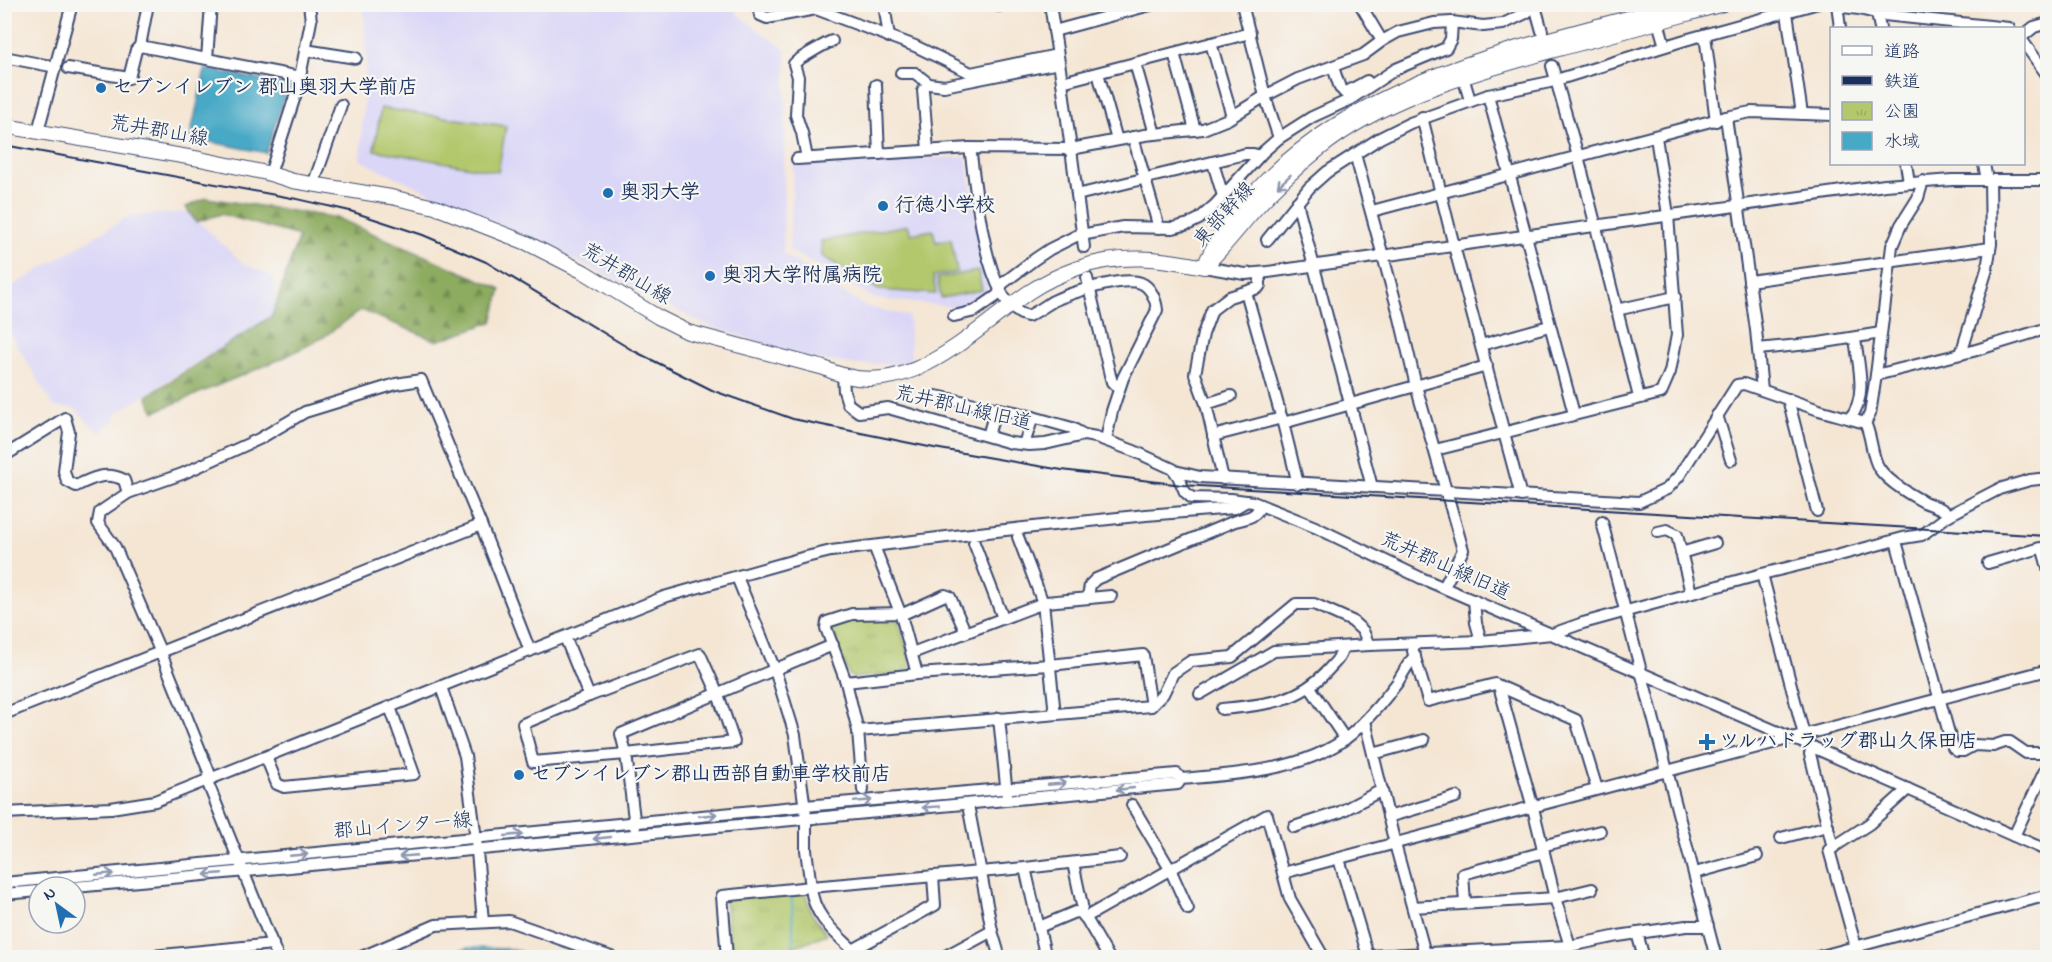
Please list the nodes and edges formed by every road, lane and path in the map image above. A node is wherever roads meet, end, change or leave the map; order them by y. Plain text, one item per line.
1 (72, 4) edge
2 (148, 4) edge
3 (211, 4) edge
4 (309, 4) edge
5 (758, 4) edge
6 (884, 4) edge
7 (1050, 4) edge
8 (1154, 4) edge
9 (1242, 4) edge
10 (1360, 4) edge
11 (1680, 4) edge
12 (1723, 4) edge
13 (1815, 4) edge
14 (1839, 4) edge
15 (1535, 5) edge
16 (816, 7) edge
17 (1881, 11) edge
18 (1787, 13) junction
19 (1452, 22) junction
20 (1658, 22) junction
21 (2048, 23) edge
22 (1840, 27) edge
23 (1880, 27) edge
24 (2003, 27) edge
25 (1054, 31) junction
26 (1542, 31) dead end
27 (1250, 33) junction
28 (2025, 33) edge
29 (1705, 35) junction
30 (889, 37) junction
31 (1382, 40) junction
32 (832, 41) dead end
33 (1211, 43) junction
34 (2025, 44) edge
35 (140, 46) junction
36 (1665, 46) junction
37 (305, 51) junction
38 (1174, 53) junction
39 (4, 57) edge
40 (356, 58) dead end
41 (207, 59) junction
42 (1058, 59) junction
43 (1135, 63) junction
44 (1552, 66) dead end
45 (56, 67) junction
46 (1333, 67) junction
47 (68, 68) dead end
48 (901, 73) dead end
49 (1098, 73) junction
50 (2048, 76) edge
51 (300, 77) junction
52 (1463, 77) junction
53 (1556, 80) junction
54 (1062, 82) junction
55 (1373, 84) junction
56 (876, 85) dead end
57 (923, 90) dead end
58 (1488, 95) junction
59 (1265, 96) junction
60 (1470, 100) junction
61 (341, 105) dead end
62 (1337, 106) junction
63 (1802, 114) junction
64 (1830, 115) edge
65 (1232, 116) junction
66 (1422, 117) junction
67 (1345, 119) junction
68 (1721, 119) junction
69 (4, 126) edge
70 (1195, 130) junction
71 (38, 131) junction
72 (1155, 134) junction
73 (1133, 137) junction
74 (1656, 137) junction
75 (1279, 138) junction
76 (1117, 140) junction
77 (970, 148) junction
78 (1071, 149) junction
79 (928, 150) junction
80 (879, 153) junction
81 (1355, 154) junction
82 (1259, 156) junction
83 (1578, 156) junction
84 (1213, 163) junction
85 (1906, 165) edge
86 (1984, 165) edge
87 (270, 174) junction
88 (1510, 176) junction
89 (1144, 179) junction
90 (1988, 180) junction
91 (2048, 180) edge
92 (1923, 181) junction
93 (1909, 182) junction
94 (312, 185) junction
95 (1442, 193) junction
96 (1077, 195) junction
97 (1223, 196) junction
98 (1297, 202) junction
99 (1738, 206) junction
100 (1372, 212) junction
101 (1668, 215) junction
102 (1595, 226) junction
103 (1159, 228) junction
104 (1082, 234) junction
105 (1526, 236) junction
106 (1267, 240) dead end
107 (1454, 246) junction
108 (1084, 247) dead end
109 (1990, 248) junction
110 (1383, 255) junction
111 (1889, 261) junction
112 (1315, 265) junction
113 (1204, 267) junction
114 (1260, 273) junction
115 (1749, 281) junction
116 (1088, 283) junction
117 (1000, 290) junction
118 (1246, 292) junction
119 (1675, 297) junction
120 (1011, 305) junction
121 (1617, 310) junction
122 (954, 316) dead end
123 (1549, 326) junction
124 (2048, 328) edge
125 (1881, 333) junction
126 (1855, 339) junction
127 (1481, 345) junction
128 (1758, 349) junction
129 (1961, 354) junction
130 (1487, 366) junction
131 (1876, 375) junction
132 (843, 376) junction
133 (1416, 386) junction
134 (1119, 389) junction
135 (1762, 390) junction
136 (936, 396) dead end
137 (1232, 396) dead end
138 (1639, 397) junction
139 (1788, 399) junction
140 (1206, 404) junction
141 (1352, 404) junction
142 (996, 408) junction
143 (1574, 414) junction
144 (1717, 415) junction
145 (1033, 417) junction
146 (1850, 418) junction
147 (1283, 421) junction
148 (1864, 423) junction
149 (1505, 433) junction
150 (1084, 435) junction
151 (988, 436) junction
152 (1214, 436) junction
153 (1106, 440) junction
154 (1024, 444) junction
155 (1436, 450) junction
156 (4, 456) edge
157 (1731, 460) dead end
158 (1175, 471) junction
159 (1223, 478) junction
160 (2048, 478) edge
161 (1298, 484) junction
162 (1372, 487) junction
163 (1447, 492) junction
164 (128, 493) junction
165 (1521, 496) junction
166 (1247, 501) junction
167 (1260, 505) junction
168 (1817, 511) dead end
169 (1949, 515) junction
170 (1602, 522) dead end
171 (481, 525) junction
172 (1658, 532) dead end
173 (1018, 537) dead end
174 (1896, 541) junction
175 (974, 543) dead end
176 (1715, 543) dead end
177 (874, 546) junction
178 (1681, 553) junction
179 (1988, 563) dead end
180 (2048, 568) edge
181 (1762, 574) junction
182 (737, 577) junction
183 (1444, 587) junction
184 (1691, 593) junction
185 (1111, 596) dead end
186 (1088, 597) junction
187 (1474, 600) junction
188 (1043, 603) junction
189 (1625, 612) junction
190 (900, 613) junction
191 (1003, 618) junction
192 (964, 632) junction
193 (1552, 634) junction
194 (565, 637) junction
195 (1481, 641) junction
196 (1411, 644) junction
197 (833, 645) junction
198 (1369, 645) junction
199 (1342, 647) junction
200 (530, 651) junction
201 (161, 653) junction
202 (912, 653) junction
203 (1415, 656) junction
204 (1050, 664) junction
205 (775, 670) junction
206 (2048, 670) edge
207 (1641, 673) junction
208 (917, 674) junction
209 (846, 682) junction
210 (1499, 686) junction
211 (441, 687) junction
212 (1310, 687) junction
213 (718, 694) junction
214 (1200, 694) dead end
215 (589, 696) junction
216 (1939, 699) junction
217 (1151, 706) junction
218 (390, 707) junction
219 (1222, 709) dead end
220 (4, 714) edge
221 (1055, 714) junction
222 (999, 718) junction
223 (1365, 721) junction
224 (858, 731) junction
225 (1804, 735) junction
226 (1792, 738) junction
227 (1345, 739) junction
228 (1424, 740) dead end
229 (1814, 747) junction
230 (2048, 753) edge
231 (626, 754) junction
232 (1373, 754) junction
233 (266, 757) junction
234 (2048, 764) edge
235 (1667, 770) junction
236 (1181, 778) junction
237 (207, 782) junction
238 (1006, 789) junction
239 (1597, 789) junction
240 (1908, 789) junction
241 (863, 790) dead end
242 (1382, 790) junction
243 (1456, 797) dead end
244 (1007, 801) junction
245 (968, 805) junction
246 (1132, 805) dead end
247 (1533, 808) junction
248 (805, 812) junction
249 (4, 813) edge
250 (1388, 817) junction
251 (1828, 826) junction
252 (1294, 827) dead end
253 (635, 828) junction
254 (1600, 831) dead end
255 (2014, 836) junction
256 (1780, 838) dead end
257 (476, 844) junction
258 (1395, 844) junction
259 (1833, 848) junction
260 (1543, 849) junction
261 (2048, 852) edge
262 (1757, 856) dead end
263 (1120, 857) dead end
264 (1339, 859) junction
265 (238, 860) junction
266 (1073, 863) junction
267 (1025, 868) junction
268 (1170, 869) junction
269 (243, 871) junction
270 (980, 872) junction
271 (1283, 873) junction
272 (1695, 873) junction
273 (933, 876) junction
274 (4, 884) edge
275 (87, 886) edge
276 (811, 887) junction
277 (1592, 889) dead end
278 (27, 892) edge
279 (4, 894) edge
280 (2046, 897) edge
281 (1555, 898) junction
282 (1465, 903) junction
283 (1413, 907) junction
284 (1188, 909) dead end
285 (1084, 915) junction
286 (483, 922) junction
287 (1708, 926) junction
288 (1039, 927) junction
289 (992, 931) junction
290 (1637, 933) junction
291 (273, 944) junction
292 (1570, 946) junction
293 (1858, 952) edge
294 (857, 954) edge
295 (1425, 955) edge
296 (1368, 956) junction
297 (132, 957) edge
298 (278, 957) edge
299 (359, 957) edge
300 (614, 957) edge
301 (727, 957) edge
302 (942, 957) edge
303 (1000, 957) edge
304 (1046, 957) edge
305 (1109, 957) edge
306 (1324, 957) edge
307 (1349, 957) edge
308 (1644, 957) edge
309 (1716, 957) edge
310 (1815, 957) edge

1 - 45 street
2 - 35 street
3 - 41 street
4 - 37 street
5 - 16 street
6 - 30 street
7 - 25 street
8 - 25 street
9 - 27 street
10 - 31 street
11 - 67 main road, 東部幹線
12 - 20 main road, 東部幹線
13 - 18 street
14 - 17 street
14 - 22 street
15 - 19 street
15 - 26 street
16 - 30 street
17 - 23 street
17 - 24 street
18 - 29 street
18 - 63 street
19 - 31 street
19 - 55 street
20 - 36 street
20 - 52 main road, 東部幹線
21 - 28 street
25 - 42 street
27 - 33 street
27 - 59 street
29 - 36 street
29 - 68 street
30 - 42 street
31 - 46 street
32 - 80 street
33 - 38 street
33 - 65 street
34 - 50 street
35 - 41 street
35 - 47 street
36 - 53 street
37 - 40 street
37 - 51 street
38 - 43 street
38 - 70 street
39 - 45 street
41 - 51 street
42 - 48 street
42 - 54 street
43 - 49 street
43 - 72 street
44 - 53 street
45 - 71 street
46 - 55 street
46 - 59 street
49 - 54 street
49 - 76 street
51 - 87 street
52 - 60 street
52 -> 113 main road, 東部幹線
53 - 58 street
53 - 83 street
54 - 78 street
55 - 62 street
56 - 80 street
57 - 79 street
58 - 60 street
58 - 88 street
59 - 65 street
59 - 75 street
60 - 66 street
61 - 94 street
62 - 67 street
62 - 75 street
63 - 64 street
63 - 68 street
65 - 70 street
66 - 81 street
66 - 95 street
67 - 113 main road, 東部幹線
68 - 74 street
68 - 99 street
69 - 71 main road, 荒井郡山線
70 - 72 street
71 - 87 main road, 荒井郡山線
72 - 73 street
73 - 76 street
73 - 89 street
74 - 83 street
74 - 101 street
75 - 82 street
76 - 78 street
77 - 78 street
77 - 79 street
77 - 117 street
78 - 96 street
79 - 80 street
81 - 98 street
81 - 100 street
82 - 84 street
82 - 97 street
83 - 88 street
83 - 102 street
84 - 89 street
84 - 97 street
85 - 93 street
86 - 90 street
87 - 94 main road, 荒井郡山線
88 - 95 street
88 - 105 street
89 - 96 street
89 - 103 street
90 - 91 street
90 - 92 street
90 - 109 street
92 - 93 street
92 - 111 street
93 - 99 street
94 - 132 main road, 荒井郡山線
95 - 100 street
95 - 107 street
96 - 104 street
97 - 103 street
98 - 106 street
98 - 112 street
99 - 101 street
99 - 115 street
100 - 110 street
101 - 102 street
101 - 119 street
102 - 105 street
102 - 121 street
103 - 104 street
104 - 108 street
104 - 117 street
105 - 107 street
105 - 123 street
107 - 110 street
107 - 127 street
109 - 111 street
109 - 129 street
110 - 112 street
110 - 133 street
111 - 115 street
111 - 125 street
112 - 114 street
112 - 141 street
113 - 114 street
113 - 120 main road, 荒井郡山線
114 - 118 street
115 - 128 street
116 - 120 street
116 - 134 street
116 - 134 street
117 - 120 street
117 - 122 street
118 - 140 street
118 - 147 street
119 - 121 street
119 - 138 street
120 - 132 main road, 荒井郡山線
121 - 138 street
123 - 127 street
123 - 143 street
124 - 129 street
125 - 126 street
125 - 131 street
126 - 128 street
126 - 146 street
127 - 130 street
128 - 135 street
129 - 131 street
130 - 133 street
130 - 149 street
131 - 148 street
132 - 151 street, 荒井郡山線旧道
133 - 141 street
133 - 155 street
134 - 153 street
135 - 139 street
135 - 144 street
136 - 142 street
137 - 140 street
138 - 143 street
139 - 146 street
139 - 168 street
140 - 152 street
141 - 147 street
141 - 162 street
142 - 145 street
142 - 151 street
143 - 149 street
144 - 157 street
144 - 165 street
145 - 150 street
145 - 154 street
146 - 148 street
147 - 152 street
147 - 161 street
148 - 169 street
149 - 155 street
149 - 165 street
150 - 153 street, 荒井郡山線旧道
150 - 154 street, 荒井郡山線旧道
151 - 154 street, 荒井郡山線旧道
152 - 159 street
153 - 158 street, 荒井郡山線旧道
155 - 163 street
156 - 164 street
158 - 159 street
158 - 166 street, 荒井郡山線旧道
159 - 161 street
160 - 169 street
161 - 162 street
162 - 163 street
163 - 165 street
163 - 183 street
164 - 171 street
164 - 201 street
166 - 167 street, 荒井郡山線旧道
166 - 177 street
167 - 183 street, 荒井郡山線旧道
167 - 186 street
169 - 174 street
170 - 189 street
171 - 200 street
171 - 201 street
172 - 178 street
173 - 188 street
174 - 181 street
174 - 216 street
175 - 191 street
176 - 178 street
177 - 182 street
177 - 190 street
178 - 184 street
179 - 180 street
181 - 184 street
181 - 225 street
182 - 194 street
182 - 205 street
183 - 187 street, 荒井郡山線旧道
184 - 189 street
185 - 186 street
186 - 188 street
187 - 193 street, 荒井郡山線旧道
187 - 195 street
188 - 191 street
188 - 204 street
189 - 193 street
189 - 207 street
190 - 192 street
190 - 197 street
190 - 202 street
191 - 192 street
192 - 202 street
193 - 195 street
193 - 207 street, 荒井郡山線旧道
194 - 200 street
194 - 215 street
195 - 196 street
196 - 198 street
196 - 203 street
197 - 205 street
197 - 209 street
198 - 199 street
198 - 217 street
199 - 212 street
199 - 214 street
200 - 211 street
201 - 220 street
201 - 237 street
202 - 208 street
203 - 210 street
203 - 223 street
204 - 208 street
204 - 217 street
204 - 221 street
205 - 213 street
205 - 248 street
206 - 216 street
207 - 226 street, 荒井郡山線旧道
207 - 235 street
208 - 209 street
209 - 224 street
210 - 239 street
210 - 247 street
211 - 218 street
211 - 257 street
212 - 219 street
212 - 227 street
213 - 215 street
213 - 231 street
213 - 231 street
215 - 231 street
216 - 225 street
216 - 230 street
217 - 221 street
218 - 233 street
218 - 233 street
221 - 222 street
222 - 224 street
222 - 238 street
223 - 227 street
223 - 232 street
224 - 241 street
225 - 226 street
226 - 229 street, 荒井郡山線旧道
226 - 235 street
227 - 236 street
228 - 232 street
229 - 240 street, 荒井郡山線旧道
229 - 251 street
231 - 253 street
232 - 242 street
233 - 237 street
234 - 255 street
235 - 239 street
235 - 272 street
238 -> 236 street
236 -> 244 street
237 - 249 street
237 - 265 street
238 - 244 street
248 -> 238 street
239 - 247 street
240 - 255 street, 荒井郡山線旧道
240 - 259 street
242 - 250 street
242 - 252 street
243 - 250 street
244 - 245 street
245 -> 248 street
245 - 270 street
246 - 268 street
247 - 258 street
247 - 260 street
248 - 253 street, 郡山インター線
248 - 276 street
250 - 258 street
251 - 256 street
251 - 259 street
253 - 257 street, 郡山インター線
254 - 260 street
255 - 261 street, 荒井郡山線旧道
265 -> 257 street, 郡山インター線
257 -> 269 street
257 - 286 street
258 - 264 street
258 - 283 street
259 - 293 street
260 - 281 street
260 - 282 street
262 - 272 street
263 - 266 street
264 - 271 street
264 - 296 street
265 - 269 street
274 -> 265 street, 郡山インター線
266 - 267 street
266 - 285 street
267 - 270 street
267 - 288 street
268 - 271 street
268 - 284 street
268 - 285 street
269 -> 275 street
269 - 291 street
270 - 273 street
270 - 289 street
271 - 306 street
272 - 287 street
273 - 276 street
273 - 294 street
276 - 294 street
276 - 301 street
277 - 281 street
278 - 279 street
280 - 293 street
281 - 282 street
281 - 292 street
282 - 283 street
283 - 295 street
285 - 288 street
285 - 305 street
286 - 299 street
286 - 300 street
287 - 290 street
287 - 309 street
288 - 304 street
289 - 302 street
289 - 303 street
290 - 292 street
290 - 308 street
291 - 297 street
291 - 298 street
292 - 295 street
293 - 310 street
295 - 296 street
296 - 307 street

